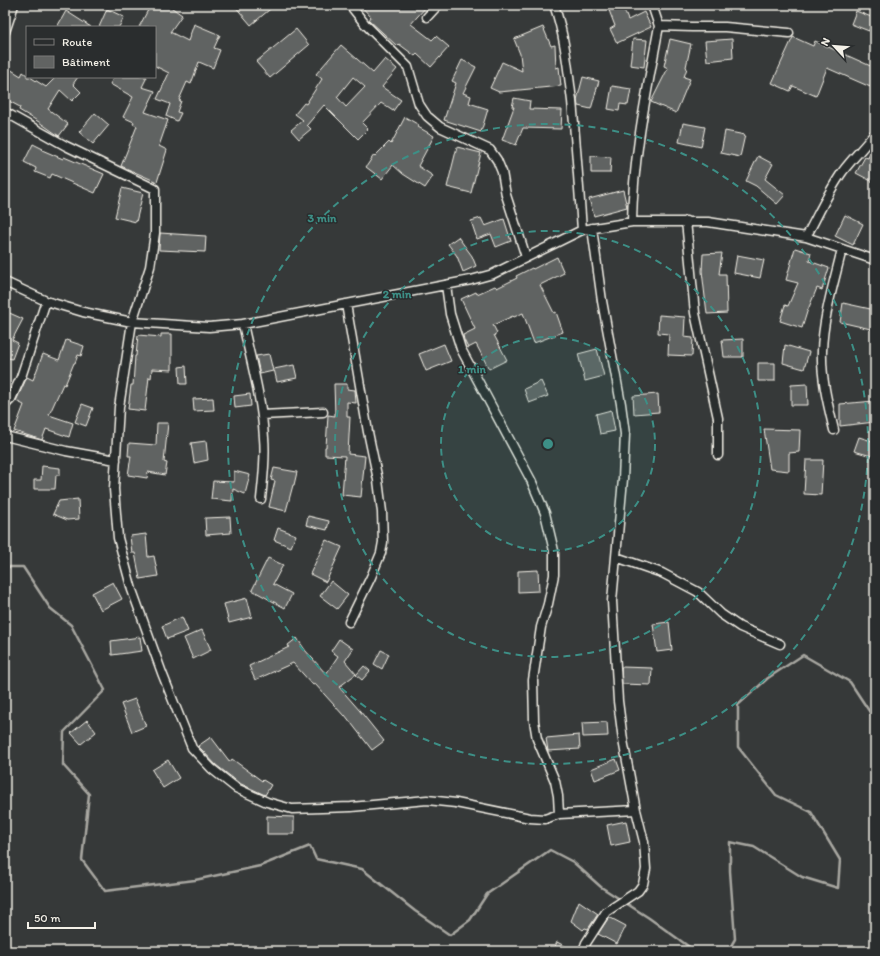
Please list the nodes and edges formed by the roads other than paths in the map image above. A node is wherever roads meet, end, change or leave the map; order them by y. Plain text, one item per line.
1 (14, 5) edge
2 (350, 5) edge
3 (438, 5) edge
4 (554, 5) edge
5 (652, 5) edge
6 (428, 17) dead end
7 (659, 26) junction
8 (5, 32) edge
9 (789, 33) dead end
10 (5, 112) edge
11 (875, 133) edge
12 (686, 221) junction
13 (632, 222) junction
14 (592, 228) junction
15 (582, 230) junction
16 (806, 237) junction
17 (842, 249) junction
18 (526, 257) junction
19 (875, 260) edge
20 (5, 282) edge
21 (446, 285) junction
22 (46, 301) junction
23 (346, 304) junction
24 (132, 322) junction
25 (243, 324) junction
26 (5, 405) edge
27 (323, 412) dead end
28 (262, 415) junction
29 (834, 430) dead end
30 (5, 436) edge
31 (718, 455) dead end
32 (116, 460) junction
33 (261, 499) dead end
34 (616, 557) junction
35 (349, 622) dead end
36 (780, 644) dead end
37 (636, 810) junction
38 (558, 814) junction
39 (583, 951) edge

1 - 8 street
2 - 18 street
3 - 6 street
4 - 15 street
5 - 7 street
7 - 9 street
7 - 13 street
10 - 24 street
11 - 16 street
12 - 13 street
12 - 16 street
12 - 31 street
13 - 14 street
14 - 15 street
14 - 34 street
15 - 18 street
16 - 17 street
17 - 19 street
17 - 29 street
18 - 21 street
20 - 22 street
21 - 23 street
21 - 38 street
22 - 24 street
22 - 26 street
23 - 25 street
23 - 35 street
24 - 25 street
24 - 32 street
25 - 28 street
27 - 28 street
28 - 33 street
30 - 32 street
32 - 38 street
34 - 36 street
34 - 37 street
37 - 38 street
37 - 39 street

